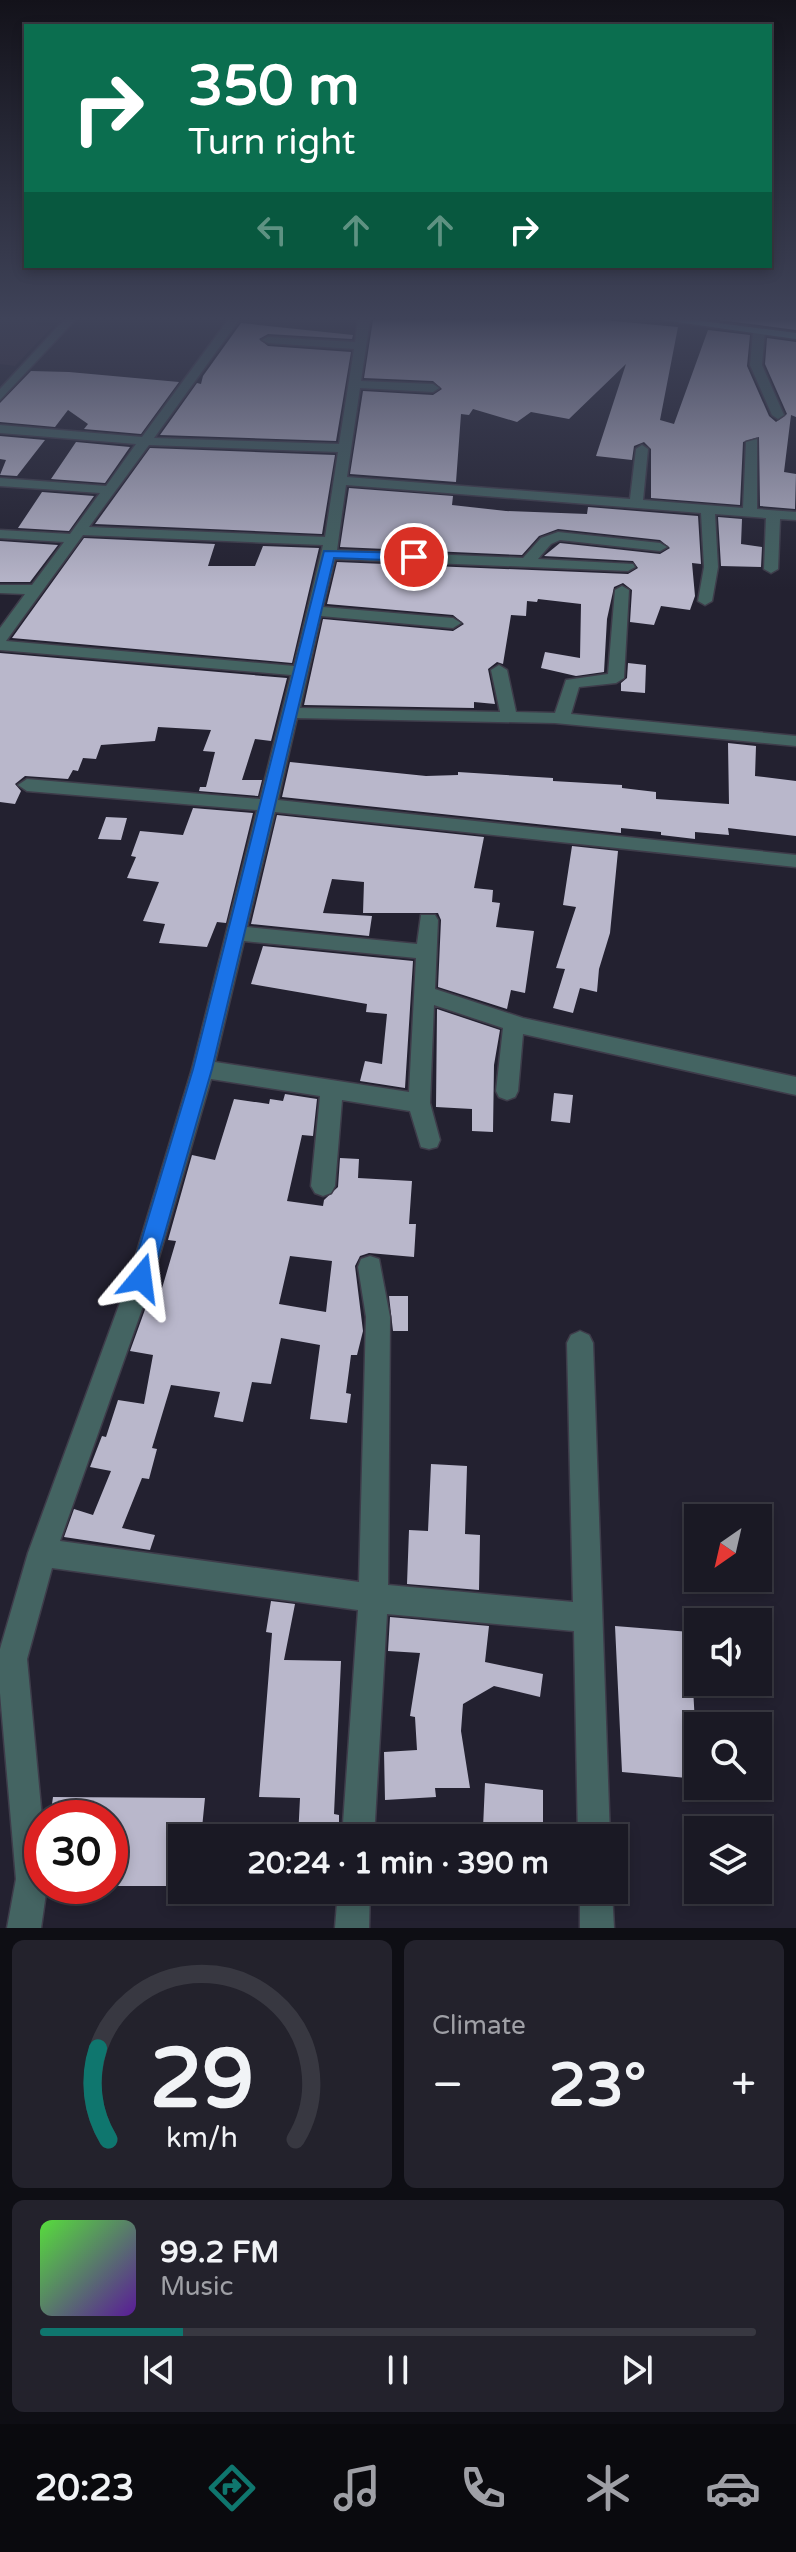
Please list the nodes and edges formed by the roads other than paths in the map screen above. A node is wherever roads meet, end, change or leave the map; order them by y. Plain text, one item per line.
1 (167, 410) edge
2 (351, 410) edge
3 (776, 410) edge
4 (778, 415) dead end
5 (0, 429) edge
6 (144, 441) junction
7 (752, 442) dead end
8 (346, 448) junction
9 (642, 449) dead end
10 (342, 481) junction
11 (0, 482) edge
12 (109, 490) junction
13 (636, 503) junction
14 (708, 508) junction
15 (750, 511) junction
16 (773, 513) junction
17 (796, 516) edge
18 (0, 534) edge
19 (78, 535) junction
20 (330, 547) junction
21 (660, 547) dead end
22 (527, 563) junction
23 (628, 567) dead end
24 (771, 569) dead end
25 (0, 589) edge
26 (36, 590) junction
27 (622, 590) dead end
28 (705, 601) dead end
29 (314, 611) junction
30 (453, 623) dead end
31 (0, 639) edge
32 (0, 645) edge
33 (499, 670) dead end
34 (301, 671) junction
35 (291, 713) junction
36 (509, 717) junction
37 (562, 718) junction
38 (796, 741) edge
39 (27, 785) dead end
40 (267, 805) junction
41 (796, 861) edge
42 (428, 920) dead end
43 (236, 933) junction
44 (427, 952) junction
45 (423, 993) junction
46 (514, 1023) junction
47 (203, 1069) junction
48 (796, 1086) edge
49 (332, 1089) junction
50 (507, 1091) dead end
51 (419, 1103) junction
52 (429, 1140) dead end
53 (323, 1186) dead end
54 (370, 1267) dead end
55 (580, 1343) dead end
56 (42, 1553) junction
57 (373, 1598) junction
58 (588, 1618) junction
59 (359, 1824) edge
60 (594, 1824) edge
61 (353, 1904) edge
62 (596, 1904) edge
63 (24, 1928) edge
64 (352, 1928) edge
65 (597, 1928) edge

1 - 6 street
2 - 8 street
3 - 4 street
5 - 6 street
6 - 8 street
6 - 12 street
7 - 15 street
8 - 10 street
9 - 13 street
10 - 13 street
10 - 20 street
11 - 12 street
12 - 19 street
13 - 14 street
14 - 15 street
14 - 28 street
15 - 16 street
16 - 17 street
16 - 24 street
18 - 19 street
19 - 20 street
19 - 26 street
20 - 22 street
20 - 29 street
21 - 22 street
22 - 23 street
25 - 26 street
26 - 31 street
27 - 37 street
29 - 30 street
29 - 34 street
32 - 34 street
33 - 36 street
34 - 35 street
35 - 36 street
35 - 40 street
36 - 37 street
37 - 38 street
39 - 40 street
40 - 41 street
40 - 43 street
42 - 44 street
43 - 44 street
43 - 47 street
44 - 45 street
45 - 46 street
45 - 51 street
46 - 48 street
46 - 50 street
47 - 49 street
47 - 56 street
49 - 51 street
49 - 53 street
51 - 52 street
54 - 57 street
55 - 58 street
56 - 57 street
56 - 63 street
57 - 58 street
57 - 59 street
58 - 60 street
61 - 64 street
62 - 65 street

